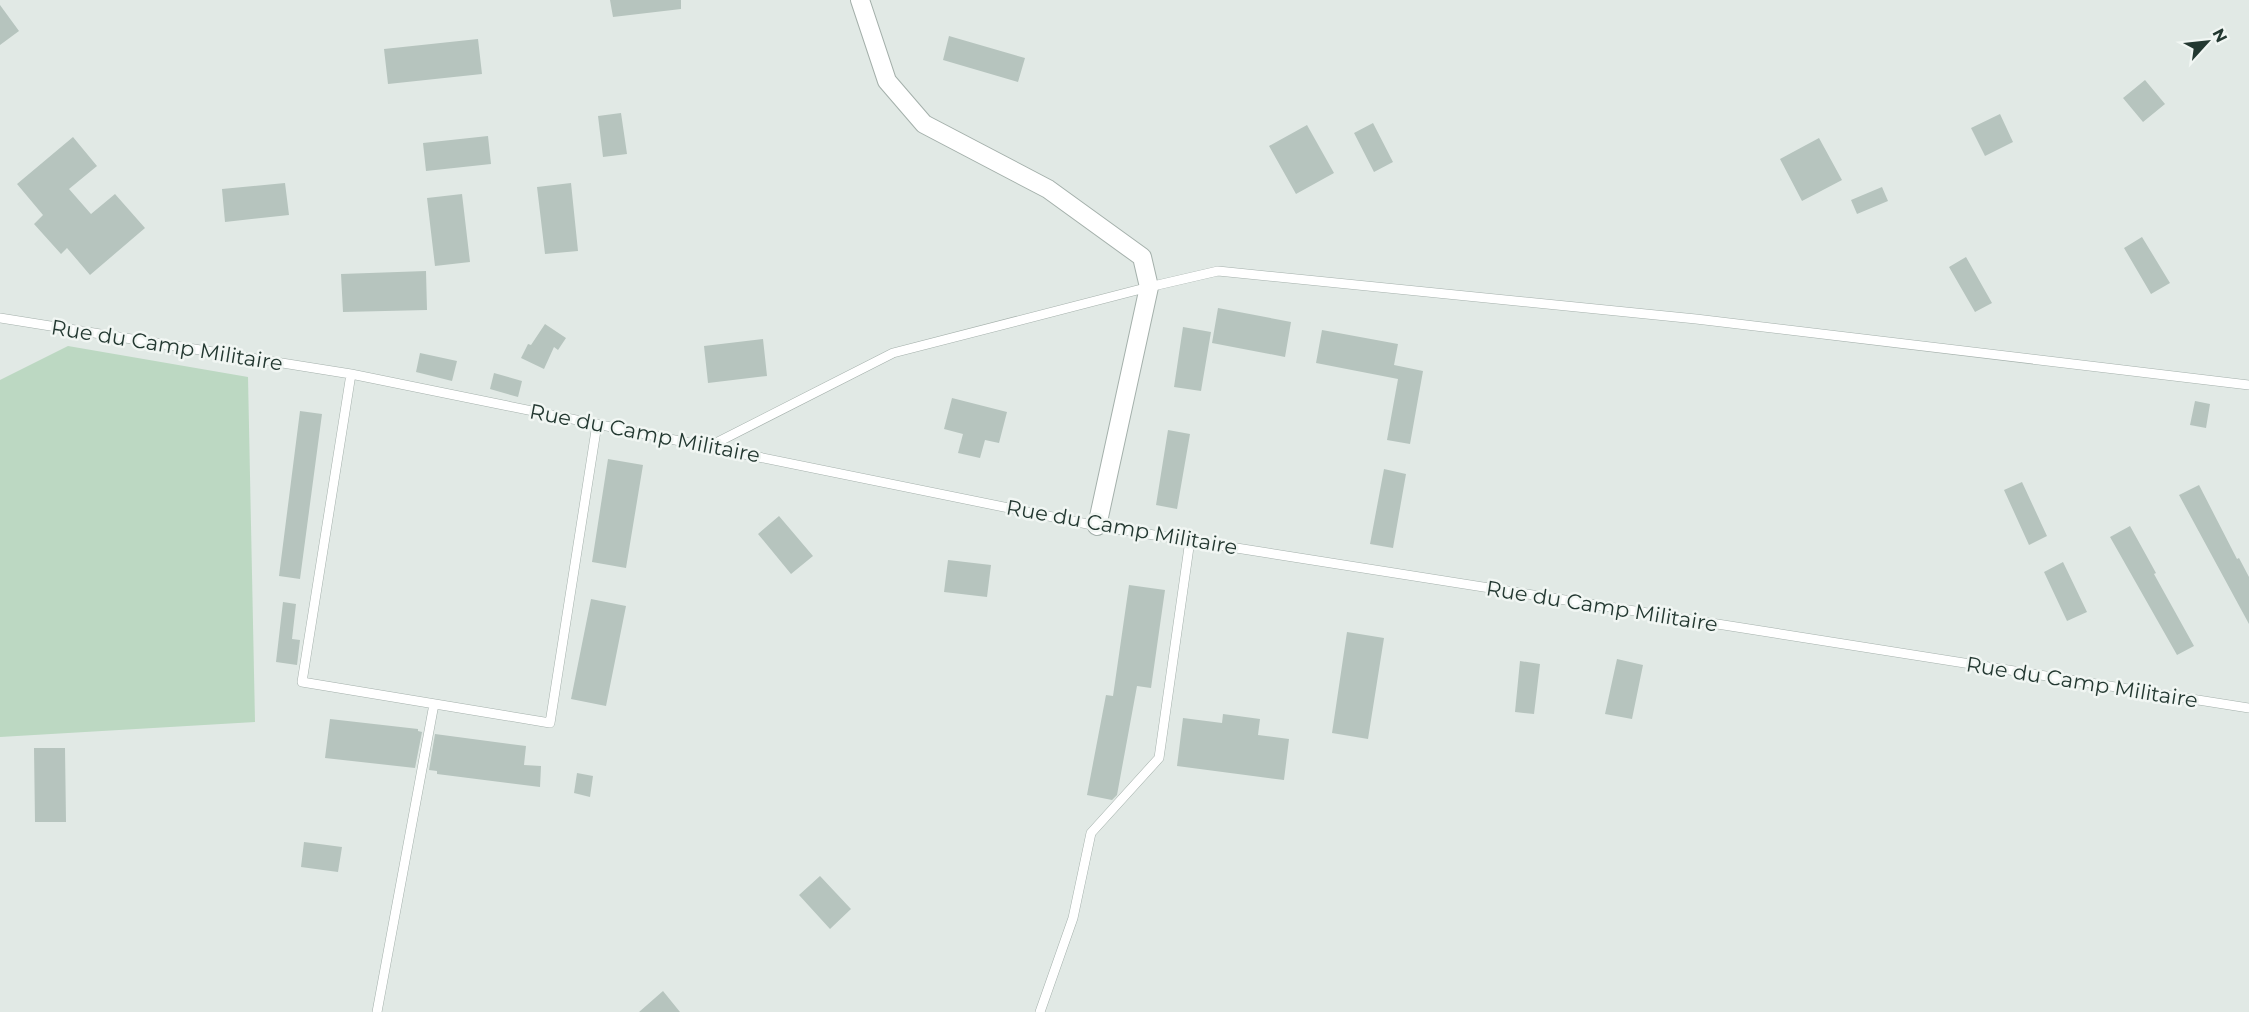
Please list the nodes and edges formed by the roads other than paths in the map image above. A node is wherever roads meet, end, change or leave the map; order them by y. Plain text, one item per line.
1 (860, 0) edge
2 (1149, 286) junction
3 (0, 318) edge
4 (351, 374) junction
5 (2249, 386) edge
6 (597, 424) junction
7 (710, 446) junction
8 (1097, 526) junction
9 (1190, 540) junction
10 (434, 704) junction
11 (2249, 708) edge
12 (377, 1012) edge
13 (1040, 1012) edge

1 - 2 street
2 - 5 lane
2 - 7 lane
2 - 8 street
3 - 4 lane, Rue du Camp Militaire
4 - 6 lane, Rue du Camp Militaire
4 - 10 lane
6 - 7 lane, Rue du Camp Militaire
6 - 10 lane
7 - 8 lane, Rue du Camp Militaire
8 - 9 lane, Rue du Camp Militaire
9 - 11 lane, Rue du Camp Militaire
9 - 13 lane
10 - 12 lane

